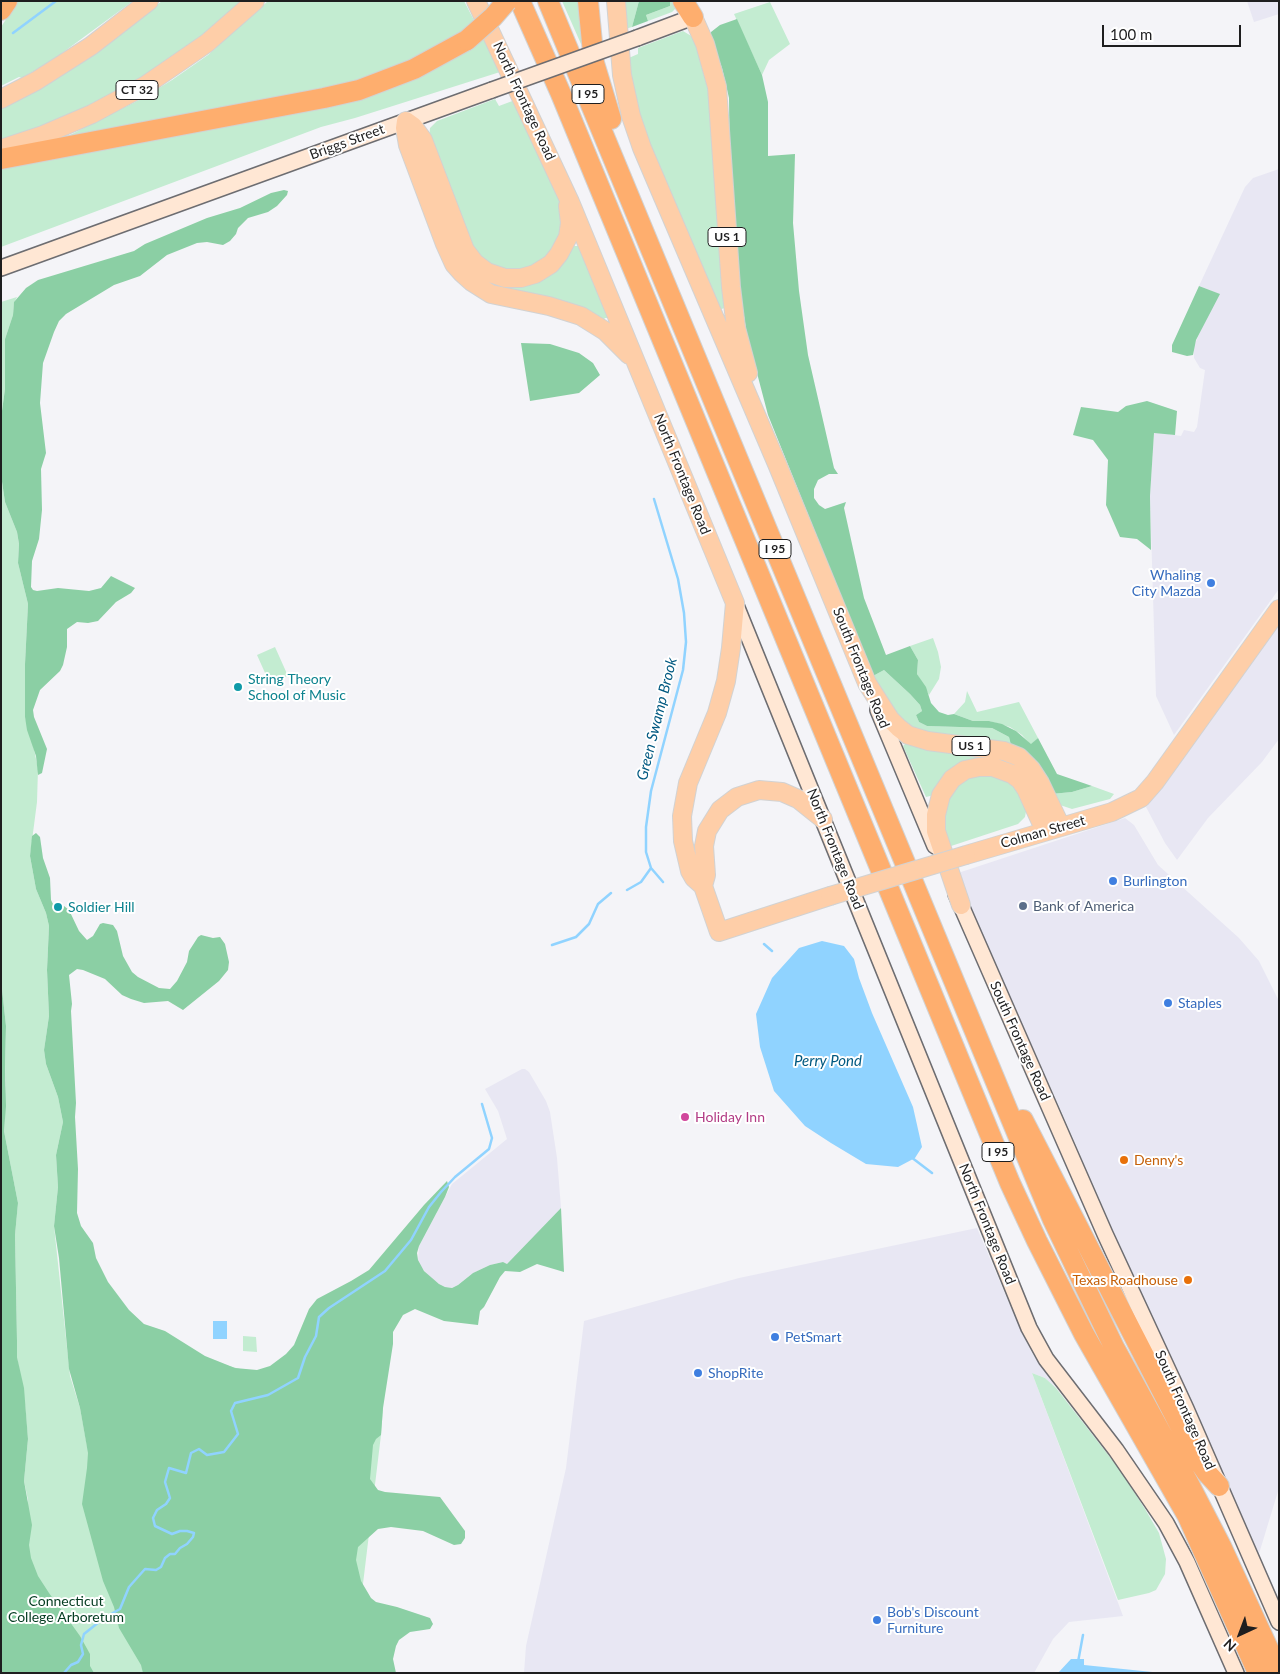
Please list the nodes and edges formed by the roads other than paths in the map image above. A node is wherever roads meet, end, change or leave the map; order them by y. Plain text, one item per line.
1 (7, 1) edge
2 (149, 1) edge
3 (255, 1) edge
4 (476, 1) edge
5 (507, 1) edge
6 (520, 1) edge
7 (548, 1) edge
8 (588, 1) edge
9 (616, 1) edge
10 (688, 9) edge
11 (1, 10) edge
12 (1, 99) edge
13 (406, 121) junction
14 (1, 149) edge
15 (1, 159) edge
16 (564, 188) junction
17 (627, 188) junction
18 (1, 268) edge
19 (641, 372) junction
20 (773, 455) junction
21 (735, 603) junction
22 (1279, 609) edge
23 (867, 683) junction
24 (823, 818) junction
25 (1053, 829) junction
26 (703, 886) junction
27 (960, 905) junction
28 (969, 1018) junction
29 (1219, 1486) junction
30 (1279, 1622) edge
31 (1279, 1672) edge
32 (1236, 1673) edge
33 (1258, 1673) edge

1 - 11 highway
2 - 12 main road
3 - 14 main road, CT 32
4 - 16 main road, North Frontage Road
5 - 15 highway, bridge
6 - 33 highway, I 95
7 - 17 highway, I 95
8 - 17 highway
9 - 20 main road
10 - 13 main road, Briggs Street, bridge
10 - 20 main road, US 1
13 - 16 main road
13 - 18 main road, Briggs Street
13 - 19 main road
16 - 19 main road, North Frontage Road
17 - 28 highway, I 95
19 - 21 main road, North Frontage Road
20 - 23 main road, South Frontage Road / US 1
21 - 24 main road, North Frontage Road
21 - 26 main road
22 - 25 main road, Colman Street
23 - 25 main road, US 1
23 - 27 main road, South Frontage Road
24 - 26 main road
24 - 32 main road, North Frontage Road
25 - 26 main road, Colman Street, bridge
25 - 27 main road
27 - 29 main road, South Frontage Road
28 - 29 highway
28 - 31 highway, I 95
29 - 30 main road, South Frontage Road

